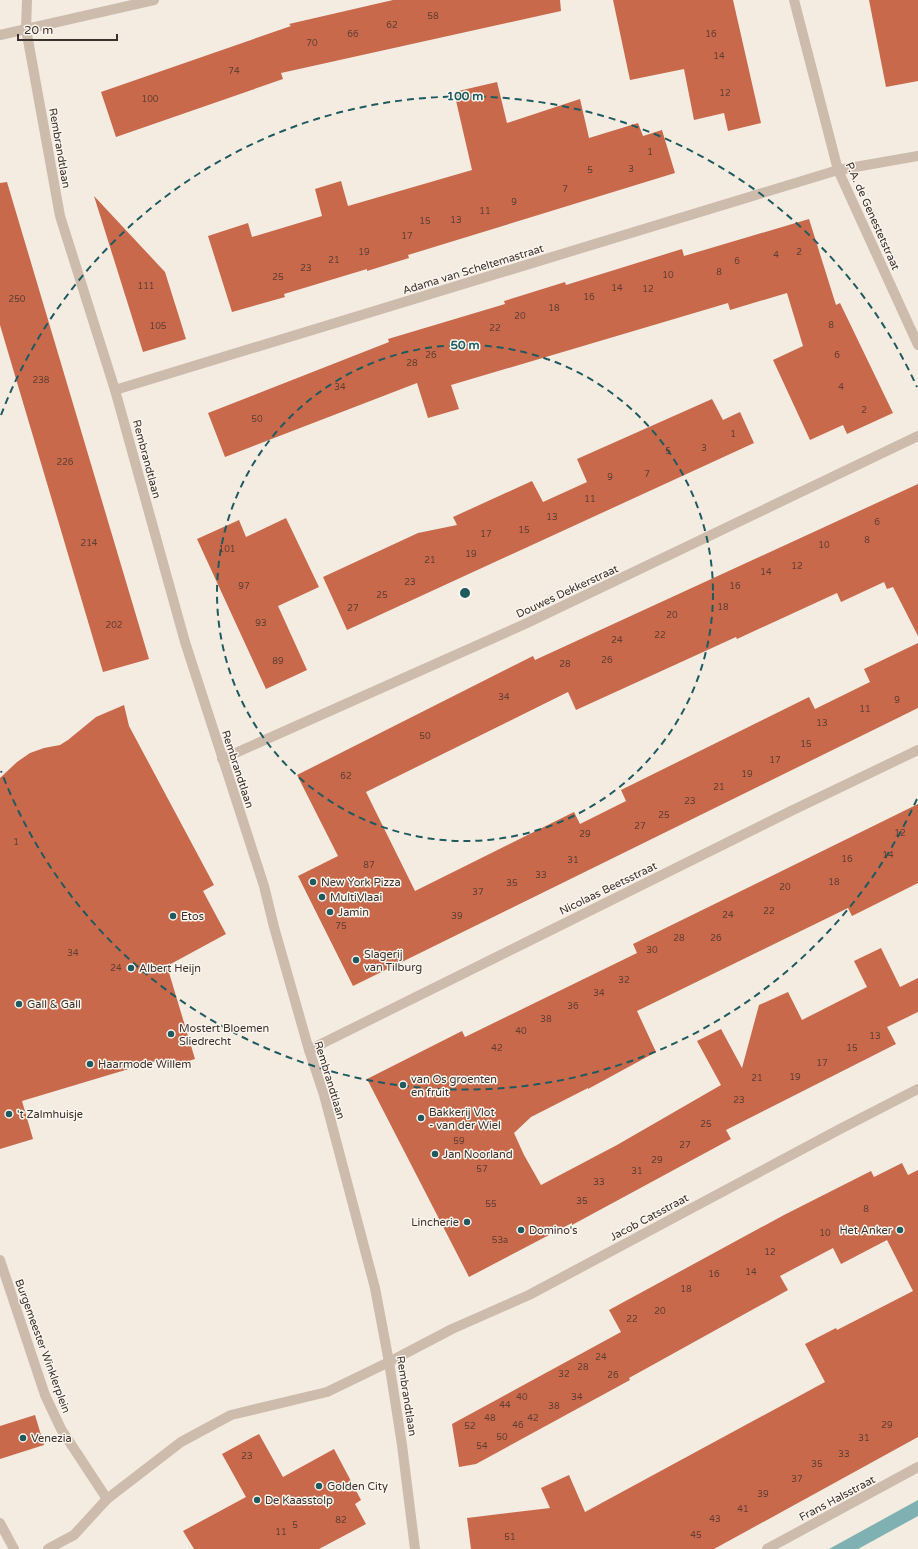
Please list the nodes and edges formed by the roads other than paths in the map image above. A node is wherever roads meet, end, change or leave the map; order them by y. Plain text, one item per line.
1 (27, 0) edge
2 (154, 0) edge
3 (794, 0) edge
4 (26, 29) junction
5 (0, 35) edge
6 (918, 156) edge
7 (838, 170) junction
8 (918, 346) edge
9 (115, 390) junction
10 (918, 436) edge
11 (918, 750) edge
12 (222, 759) junction
13 (308, 1050) junction
14 (918, 1089) edge
15 (0, 1260) edge
16 (389, 1362) junction
17 (918, 1467) edge
18 (107, 1499) junction
19 (0, 1523) edge
20 (14, 1549) edge
21 (48, 1549) edge
22 (415, 1549) edge
23 (767, 1549) edge

1 - 4 street, Rembrandtlaan
2 - 4 street
3 - 7 street, P.A. de Genestetstraat
4 - 5 street
4 - 9 street, Rembrandtlaan
6 - 7 street, Adama van Scheltemastraat
7 - 8 street, P.A. de Genestetstraat
7 - 9 street, Adama van Scheltemastraat
9 - 12 street, Rembrandtlaan
10 - 12 street, Douwes Dekkerstraat
11 - 13 street, Nicolaas Beetsstraat
12 - 13 street, Rembrandtlaan
13 - 16 street, Rembrandtlaan
14 - 16 street, Jacob Catsstraat
15 - 18 street, Burgemeester Winklerplein
16 - 18 street
16 - 22 street, Rembrandtlaan
17 - 23 street, Frans Halsstraat
18 - 21 street
19 - 20 street

